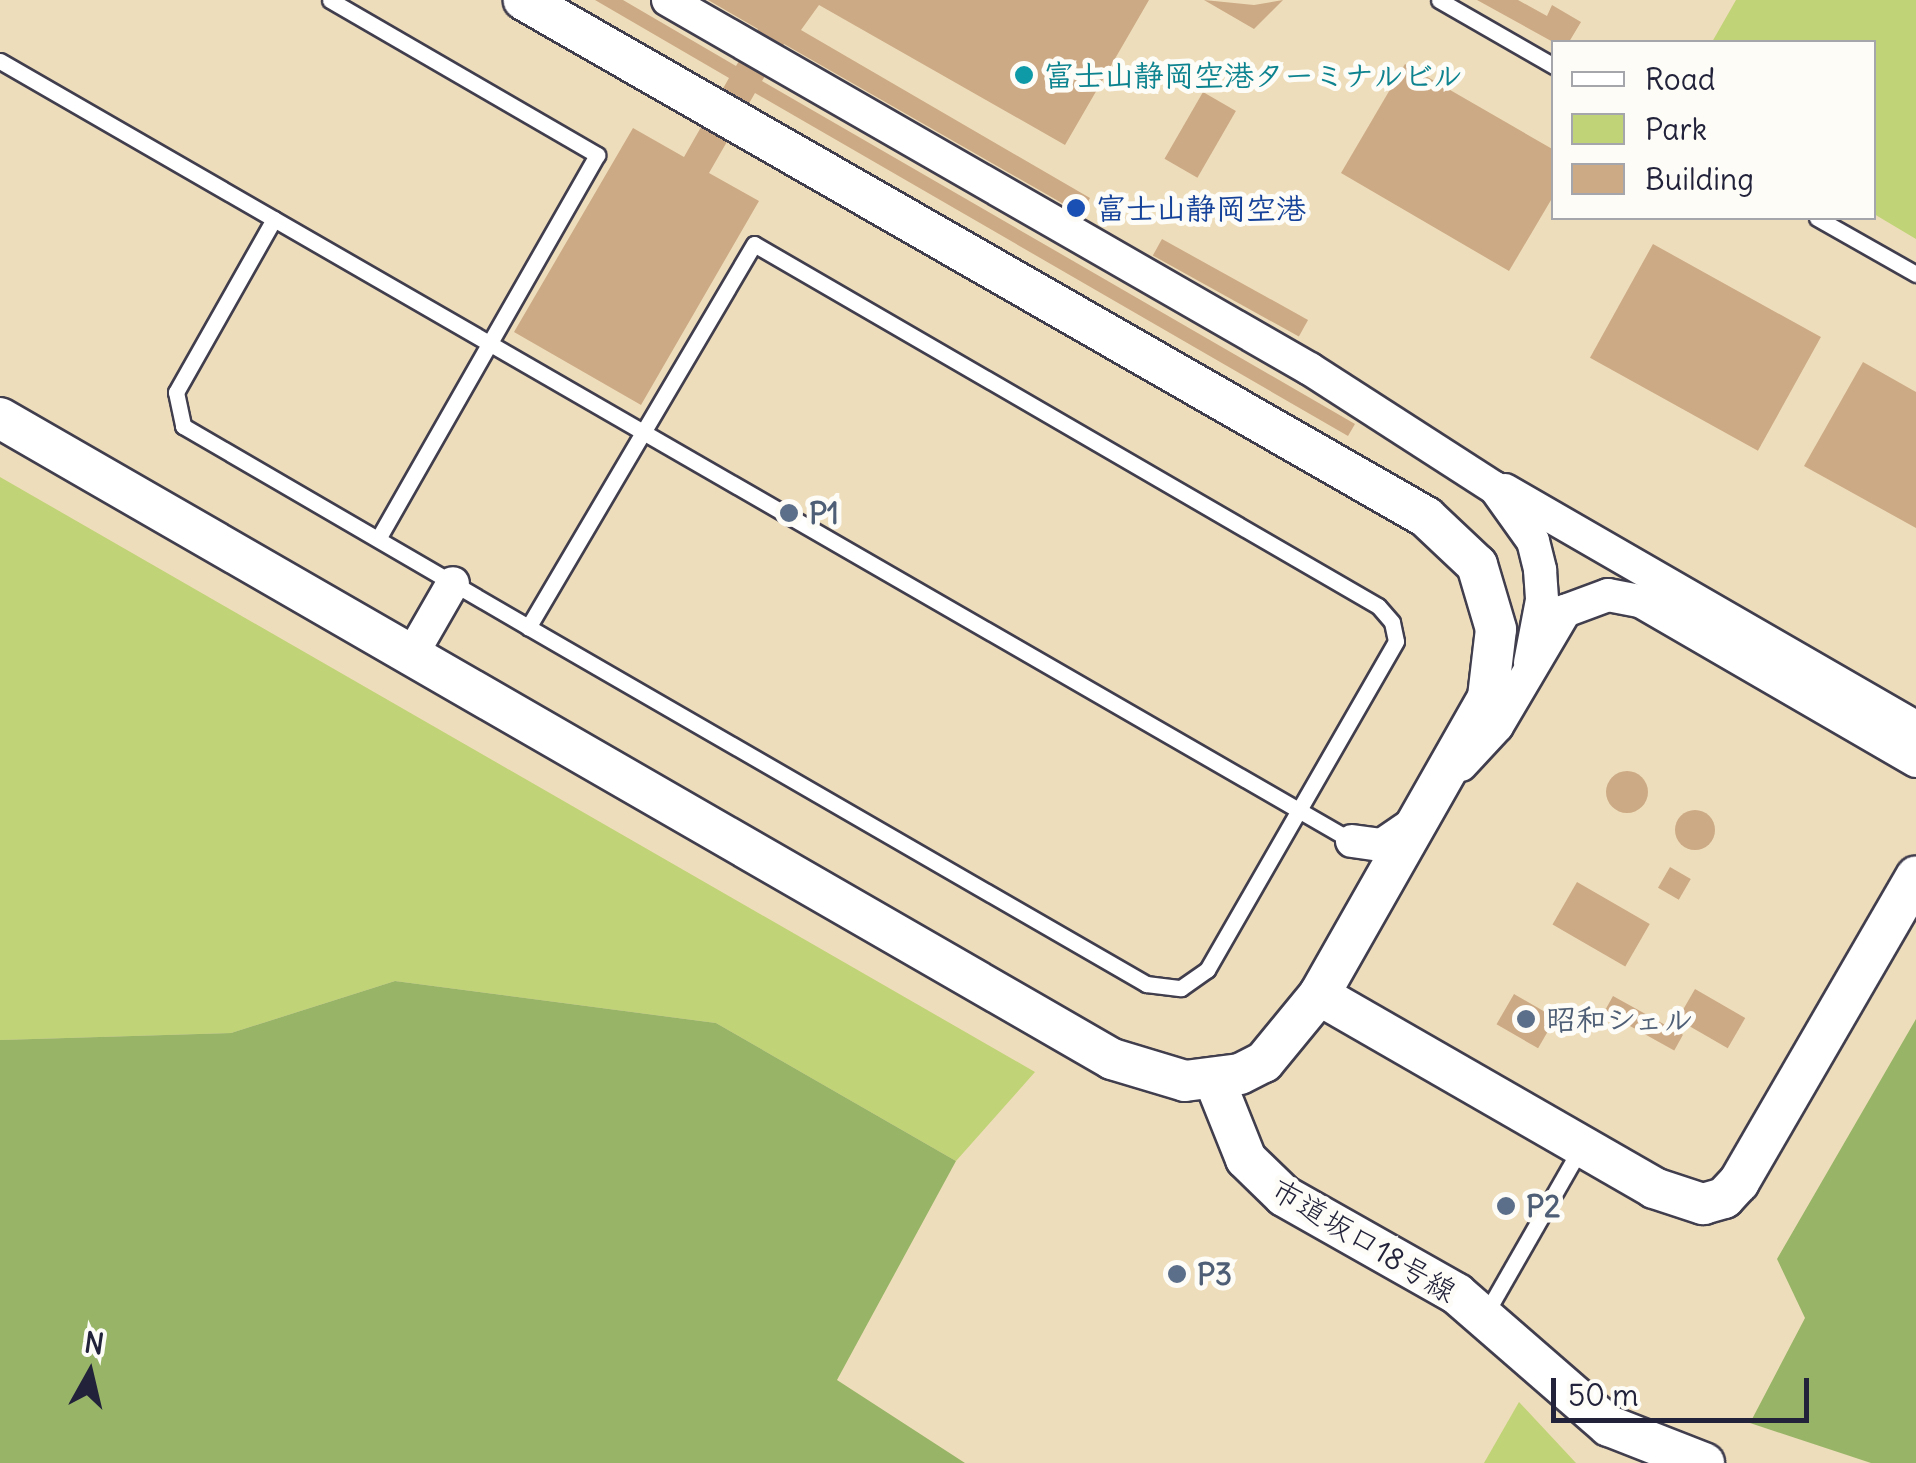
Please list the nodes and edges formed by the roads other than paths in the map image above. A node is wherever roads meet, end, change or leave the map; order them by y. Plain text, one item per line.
1 (330, 0) edge
2 (524, 0) edge
3 (668, 0) edge
4 (1439, 0) edge
5 (0, 61) edge
6 (1551, 64) edge
7 (274, 220) junction
8 (1821, 220) edge
9 (1916, 274) edge
10 (490, 344) junction
11 (0, 418) edge
12 (642, 432) junction
13 (1463, 464) junction
14 (378, 539) junction
15 (453, 584) junction
16 (528, 627) junction
17 (411, 656) junction
18 (1530, 662) junction
19 (1916, 728) edge
20 (1916, 761) edge
21 (1433, 799) junction
22 (1300, 810) junction
23 (1352, 840) joint
24 (1916, 877) edge
25 (1320, 995) junction
26 (1214, 1079) junction
27 (1582, 1145) junction
28 (1484, 1316) junction
29 (1704, 1463) edge

1 - 10 lane
2 - 21 street
3 - 13 street
4 - 6 lane
5 - 7 lane
7 - 10 lane
7 - 14 lane
8 - 9 lane
10 - 12 lane
10 - 14 lane
11 - 17 street
12 - 16 lane
12 - 22 lane
12 - 22 lane
13 - 18 street
13 - 19 street
14 - 15 lane
15 - 16 lane
15 - 17 street
16 - 22 lane
17 - 26 street
18 - 20 street
18 - 21 street
21 - 23 street
21 - 25 street
22 - 23 lane
24 - 27 street
25 - 26 street
25 - 27 street
26 - 28 street, 市道坂口18号線
27 - 28 lane
28 - 29 street, 市道坂口18号線

